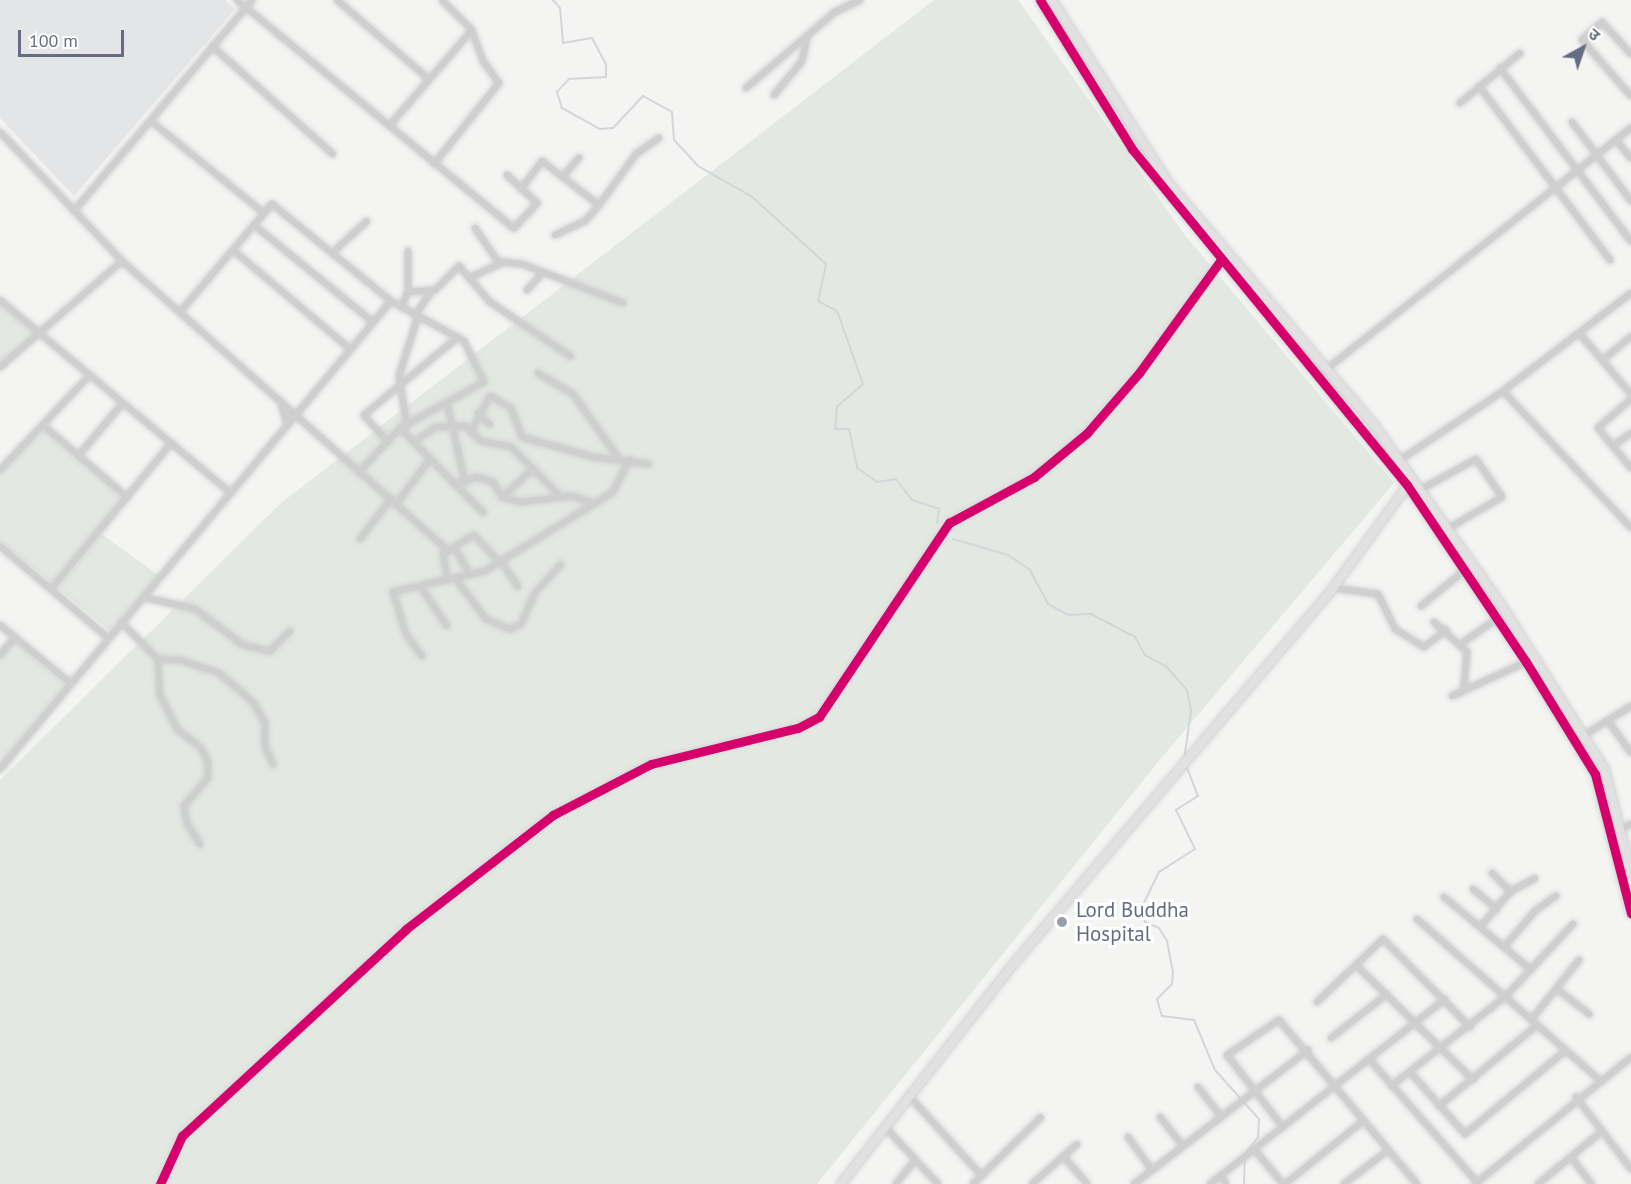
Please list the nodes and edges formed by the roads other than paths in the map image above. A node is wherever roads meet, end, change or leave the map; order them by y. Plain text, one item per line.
1 (237, 0) edge
2 (252, 0) edge
3 (337, 0) edge
4 (442, 0) edge
5 (860, 0) edge
6 (1040, 0) edge
7 (1052, 0) edge
8 (246, 7) junction
9 (472, 30) junction
10 (807, 36) junction
11 (212, 46) junction
12 (1520, 53) dead end
13 (1631, 54) edge
14 (1500, 68) junction
15 (429, 79) junction
16 (1479, 86) junction
17 (746, 88) dead end
18 (774, 94) dead end
19 (1631, 96) edge
20 (1460, 103) dead end
21 (151, 121) junction
22 (1572, 122) dead end
23 (390, 125) junction
24 (1631, 128) edge
25 (0, 132) edge
26 (659, 138) dead end
27 (1617, 141) junction
28 (333, 154) dead end
29 (1600, 156) junction
30 (579, 158) dead end
31 (1631, 158) edge
32 (434, 164) junction
33 (1579, 172) junction
34 (507, 175) dead end
35 (564, 175) junction
36 (1558, 188) junction
37 (521, 189) junction
38 (1631, 201) edge
39 (599, 205) junction
40 (74, 211) junction
41 (264, 213) junction
42 (367, 221) dead end
43 (254, 225) junction
44 (475, 228) dead end
45 (555, 235) dead end
46 (1631, 241) edge
47 (233, 250) junction
48 (408, 251) dead end
49 (332, 253) junction
50 (1610, 260) dead end
51 (122, 261) junction
52 (1220, 261) junction
53 (499, 263) junction
54 (543, 272) junction
55 (469, 278) junction
56 (527, 290) dead end
57 (432, 291) junction
58 (408, 292) junction
59 (1631, 293) edge
60 (0, 300) edge
61 (391, 301) junction
62 (623, 303) dead end
63 (401, 307) junction
64 (180, 312) junction
65 (416, 315) junction
66 (373, 322) junction
67 (39, 332) junction
68 (1579, 333) junction
69 (1631, 336) edge
70 (458, 337) junction
71 (351, 349) junction
72 (570, 356) dead end
73 (1604, 359) junction
74 (0, 367) edge
75 (1327, 370) junction
76 (538, 373) dead end
77 (1319, 375) junction
78 (89, 376) junction
79 (403, 381) junction
80 (484, 382) junction
81 (1630, 390) edge
82 (1503, 391) junction
83 (490, 396) junction
84 (280, 399) junction
85 (1631, 399) edge
86 (447, 403) junction
87 (122, 404) junction
88 (296, 413) junction
89 (478, 413) junction
90 (287, 423) junction
91 (489, 424) dead end
92 (43, 425) junction
93 (407, 426) junction
94 (451, 426) junction
95 (400, 428) junction
96 (472, 430) junction
97 (1631, 433) edge
98 (415, 441) junction
99 (388, 442) junction
100 (171, 443) junction
101 (1613, 446) junction
102 (78, 455) junction
103 (430, 459) junction
104 (619, 459) junction
105 (630, 459) junction
106 (1401, 459) junction
107 (649, 464) dead end
108 (1391, 466) junction
109 (1631, 468) edge
110 (0, 470) edge
111 (360, 471) junction
112 (530, 472) junction
113 (1414, 478) junction
114 (465, 482) junction
115 (455, 484) junction
116 (1407, 485) junction
117 (1423, 488) junction
118 (230, 492) junction
119 (1413, 494) junction
120 (127, 497) junction
121 (502, 497) junction
122 (561, 497) junction
123 (394, 501) junction
124 (593, 503) junction
125 (483, 512) dead end
126 (1449, 528) junction
127 (1631, 528) edge
128 (360, 539) dead end
129 (0, 546) edge
130 (451, 548) junction
131 (499, 560) junction
132 (560, 565) dead end
133 (1465, 570) junction
134 (470, 574) junction
135 (451, 579) junction
136 (420, 586) junction
137 (518, 586) dead end
138 (52, 588) junction
139 (1333, 588) junction
140 (143, 597) junction
141 (1421, 606) dead end
142 (1498, 618) junction
143 (121, 622) junction
144 (1434, 622) dead end
145 (0, 626) edge
146 (447, 626) dead end
147 (1446, 630) junction
148 (290, 631) dead end
149 (15, 637) junction
150 (107, 637) junction
151 (1462, 643) junction
152 (0, 655) edge
153 (422, 656) dead end
154 (158, 659) junction
155 (1526, 662) junction
156 (70, 683) junction
157 (1464, 690) junction
158 (1550, 690) junction
159 (1452, 696) dead end
160 (1631, 706) edge
161 (1608, 721) junction
162 (1585, 735) junction
163 (1576, 740) junction
164 (1631, 753) edge
165 (273, 764) dead end
166 (0, 769) edge
167 (1631, 824) edge
168 (1621, 830) junction
169 (1611, 835) junction
170 (200, 844) dead end
171 (1492, 873) dead end
172 (1631, 873) edge
173 (1535, 878) dead end
174 (1473, 889) dead end
175 (1511, 892) junction
176 (1556, 896) dead end
177 (1444, 897) dead end
178 (1497, 909) junction
179 (1631, 913) edge
180 (1418, 919) dead end
181 (1573, 924) dead end
182 (1481, 926) junction
183 (1505, 946) junction
184 (1579, 960) dead end
185 (1356, 965) junction
186 (1530, 969) junction
187 (1557, 989) junction
188 (1387, 994) junction
189 (1505, 998) junction
190 (1445, 999) junction
191 (1317, 1002) dead end
192 (1589, 1014) dead end
193 (1531, 1020) junction
194 (1417, 1023) junction
195 (1536, 1026) junction
196 (1470, 1027) junction
197 (1331, 1038) dead end
198 (1442, 1048) junction
199 (1308, 1050) junction
200 (1566, 1050) junction
201 (1631, 1057) edge
202 (1369, 1059) junction
203 (1410, 1072) junction
204 (1473, 1080) junction
205 (1601, 1081) junction
206 (1334, 1085) junction
207 (1391, 1086) junction
208 (1198, 1087) dead end
209 (1255, 1091) junction
210 (910, 1097) junction
211 (1576, 1097) junction
212 (1439, 1106) junction
213 (1221, 1116) junction
214 (1041, 1117) dead end
215 (1160, 1117) dead end
216 (1363, 1121) junction
217 (1283, 1126) junction
218 (886, 1128) junction
219 (1602, 1131) junction
220 (1128, 1137) dead end
221 (1077, 1144) dead end
222 (1183, 1146) junction
223 (1252, 1150) junction
224 (1387, 1151) junction
225 (1063, 1155) junction
226 (1571, 1157) junction
227 (915, 1160) junction
228 (1631, 1169) edge
229 (1152, 1170) junction
230 (982, 1176) junction
231 (1221, 1176) junction
232 (1035, 1183) edge
233 (1476, 1183) edge
234 (160, 1184) edge
235 (841, 1184) edge
236 (896, 1184) edge
237 (938, 1184) edge
238 (973, 1184) edge
239 (1087, 1184) edge
240 (1134, 1184) edge
241 (1210, 1184) edge
242 (1226, 1184) edge
243 (1284, 1184) edge
244 (1344, 1184) edge
245 (1416, 1184) edge
246 (1538, 1184) edge
247 (1591, 1184) edge

1 - 8 street
2 - 8 street
3 - 15 street
4 - 9 street
5 - 10 street
6 - 52 street
7 - 75 street
8 - 11 street
8 - 23 street
9 - 15 street
9 - 32 street
10 - 17 street
10 - 18 street
11 - 21 street
11 - 28 street
12 - 14 street
13 - 19 street
14 - 16 street
14 - 33 street
15 - 23 street
16 - 20 street
16 - 36 street
21 - 40 street
21 - 41 street
22 - 29 street
23 - 32 street
24 - 27 street
25 - 40 street
26 - 39 street
27 - 29 street
27 - 31 street
29 - 33 street
29 - 38 street
30 - 35 street
32 - 37 street
33 - 36 street
33 - 46 street
34 - 37 street
35 - 37 street
35 - 39 street
36 - 50 street
36 - 75 street
39 - 45 street
40 - 51 street
41 - 43 street
41 - 49 street
42 - 49 street
43 - 47 street
43 - 66 street
44 - 53 street
47 - 64 street
47 - 71 street
48 - 58 street
49 - 61 street
51 - 64 street
51 - 67 street
52 - 77 street
52 - 234 street
53 - 54 street
53 - 55 street
54 - 56 street
54 - 62 street
55 - 57 street
55 - 72 street
57 - 58 street
57 - 65 street
58 - 63 street
59 - 68 street
60 - 67 street
61 - 63 street
61 - 66 street
63 - 65 street
64 - 84 street
65 - 70 street
65 - 79 street
66 - 71 street
67 - 74 street
67 - 78 street
68 - 73 street
68 - 82 street
69 - 73 street
70 - 79 street
70 - 80 street
71 - 88 street
73 - 81 street
75 - 77 street
75 - 106 street
76 - 104 street
77 - 108 street
78 - 87 street
78 - 92 street
79 - 93 street
79 - 99 street
80 - 83 street
80 - 86 street
82 - 106 street
82 - 127 street
83 - 89 street
83 - 104 street
84 - 88 street
84 - 90 street
85 - 101 street
86 - 93 street
86 - 94 street
87 - 100 street
87 - 102 street
88 - 90 street
88 - 111 street
89 - 91 street
89 - 96 street
90 - 118 street
92 - 102 street
92 - 110 street
93 - 95 street
94 - 96 street
94 - 98 street
94 - 114 street
95 - 98 street
95 - 99 street
96 - 112 street
97 - 101 street
98 - 103 street
99 - 111 street
100 - 118 street
100 - 120 street
101 - 109 street
102 - 120 street
103 - 115 street
103 - 123 street
104 - 105 street
105 - 107 street
105 - 124 street
106 - 108 street
106 - 113 street
108 - 116 street
111 - 123 street
112 - 121 street
112 - 122 street
113 - 116 street
113 - 117 street
114 - 115 street
114 - 121 street
115 - 125 street
116 - 119 street
116 - 139 street
117 - 119 street
117 - 126 street
117 - 126 street
118 - 140 street
119 - 133 street
120 - 138 street
121 - 122 street
122 - 124 street
123 - 128 street
123 - 130 street
124 - 131 street
126 - 158 street
129 - 138 street
130 - 131 street
130 - 134 street
130 - 135 street
131 - 134 street
131 - 137 street
132 - 135 street
133 - 141 street
133 - 142 street
134 - 135 street
135 - 136 street
136 - 146 street
136 - 153 street
138 - 150 street
139 - 147 street
139 - 210 street
140 - 143 street
140 - 148 street
142 - 151 street
142 - 155 street
143 - 150 street
143 - 154 street
144 - 147 street
145 - 149 street
147 - 151 street
149 - 152 street
149 - 156 street
150 - 156 street
151 - 157 street
154 - 165 street
154 - 170 street
155 - 157 street
155 - 158 street
156 - 166 street
157 - 159 street
158 - 162 street
158 - 163 street
160 - 161 street
161 - 162 street
161 - 164 street
162 - 163 street
162 - 168 street
163 - 169 street
167 - 168 street
168 - 169 street
168 - 172 street
169 - 179 street
171 - 175 street
173 - 175 street
174 - 178 street
175 - 178 street
176 - 183 street
177 - 182 street
178 - 182 street
180 - 189 street
181 - 186 street
182 - 183 street
183 - 186 street
184 - 187 street
185 - 188 street
185 - 190 street
185 - 191 street
186 - 189 street
187 - 192 street
187 - 193 street
188 - 194 street
188 - 197 street
189 - 193 street
189 - 196 street
190 - 194 street
190 - 196 street
193 - 195 street
194 - 198 street
194 - 202 street
195 - 200 street
195 - 204 street
196 - 198 street
198 - 203 street
198 - 204 street
199 - 206 street
199 - 209 street
199 - 209 street
200 - 205 street
200 - 212 street
201 - 205 street
202 - 206 street
202 - 207 street
203 - 207 street
203 - 212 street
204 - 212 street
205 - 211 street
206 - 216 street
206 - 217 street
207 - 233 street
208 - 213 street
209 - 213 street
209 - 217 street
210 - 218 street
210 - 230 street
211 - 219 street
211 - 233 street
213 - 222 street
214 - 230 street
215 - 222 street
216 - 224 street
216 - 243 street
217 - 223 street
218 - 227 street
218 - 235 street
219 - 226 street
219 - 228 street
220 - 229 street
221 - 225 street
222 - 229 street
223 - 231 street
223 - 243 street
224 - 244 street
224 - 245 street
225 - 232 street
225 - 239 street
226 - 246 street
226 - 247 street
227 - 236 street
227 - 237 street
229 - 240 street
230 - 238 street
231 - 241 street
231 - 242 street

